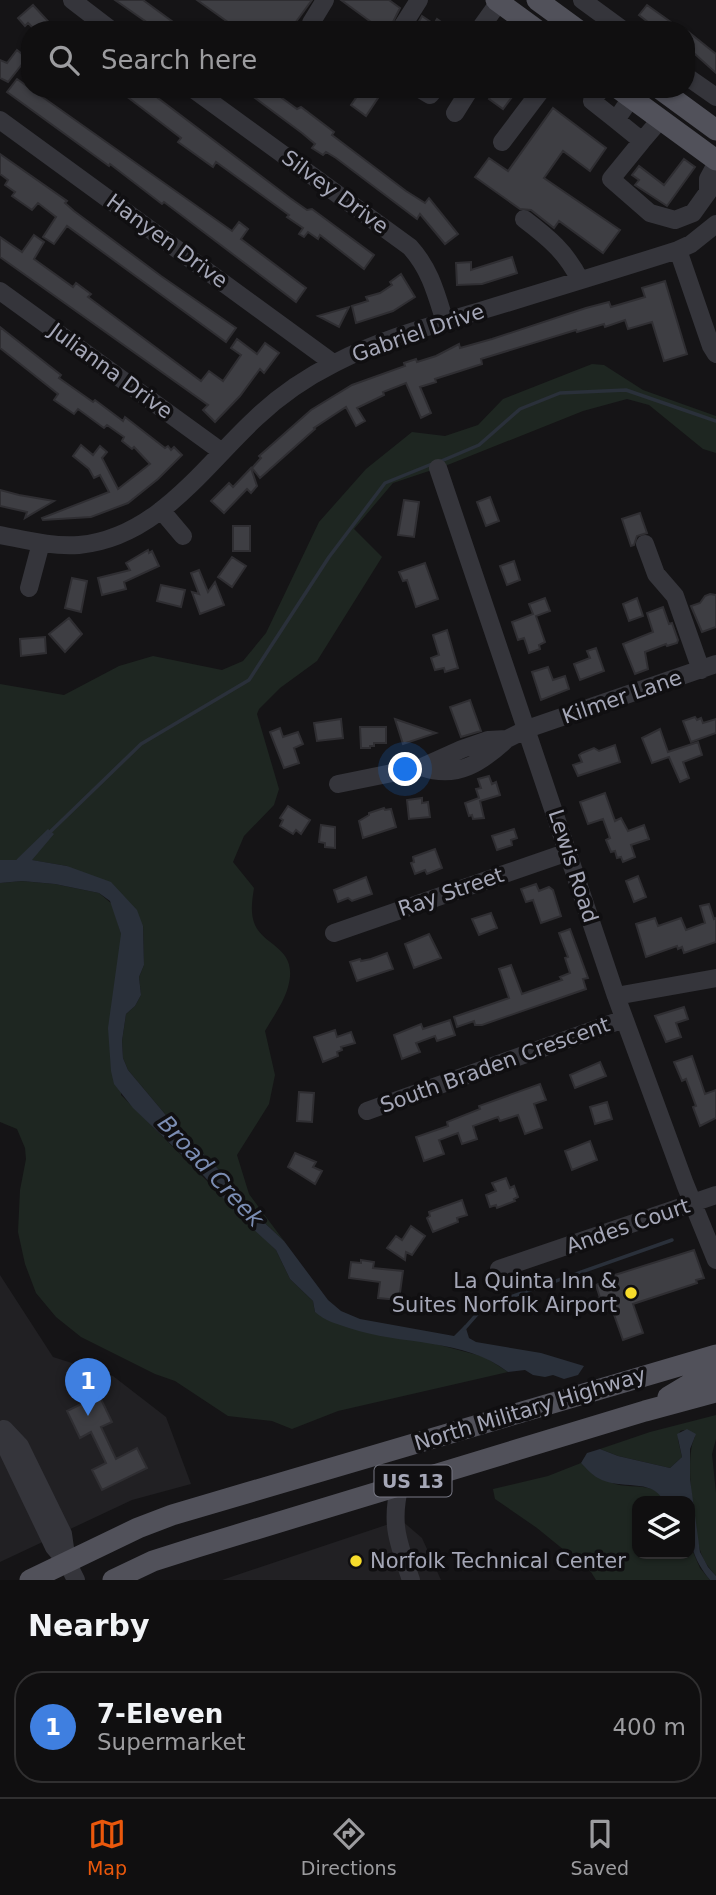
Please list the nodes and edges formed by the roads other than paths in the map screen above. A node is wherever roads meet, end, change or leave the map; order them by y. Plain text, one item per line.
1 (72, 0) edge
2 (325, 0) edge
3 (419, 0) edge
4 (537, 0) edge
5 (582, 0) edge
6 (498, 1) edge
7 (99, 21) edge
8 (312, 21) edge
9 (406, 21) edge
10 (485, 21) edge
11 (512, 21) edge
12 (566, 21) edge
13 (611, 21) edge
14 (695, 82) edge
15 (716, 97) edge
16 (205, 98) edge
17 (464, 98) edge
18 (535, 98) edge
19 (594, 98) edge
20 (623, 98) edge
21 (631, 98) edge
22 (672, 98) edge
23 (455, 113) dead end
24 (0, 120) edge
25 (616, 120) junction
26 (660, 120) junction
27 (716, 130) edge
28 (642, 141) junction
29 (502, 142) dead end
30 (716, 162) edge
31 (712, 195) edge
32 (524, 219) dead end
33 (716, 225) edge
34 (678, 250) junction
35 (580, 280) junction
36 (0, 291) edge
37 (444, 322) junction
38 (716, 354) edge
39 (333, 363) junction
40 (222, 452) junction
41 (438, 468) dead end
42 (161, 510) junction
43 (0, 536) edge
44 (183, 536) dead end
45 (41, 543) junction
46 (645, 544) dead end
47 (29, 588) dead end
48 (709, 667) edge
49 (527, 729) junction
50 (338, 784) dead end
51 (568, 852) junction
52 (334, 933) dead end
53 (716, 978) edge
54 (615, 996) junction
55 (624, 1019) junction
56 (367, 1111) dead end
57 (716, 1195) edge
58 (692, 1203) junction
59 (716, 1261) edge
60 (499, 1269) dead end
61 (716, 1355) edge
62 (716, 1373) edge
63 (716, 1392) edge
64 (645, 1411) junction
65 (2, 1430) edge
66 (400, 1484) junction
67 (72, 1571) edge
68 (30, 1580) edge
69 (113, 1580) edge
70 (411, 1580) edge

1 - 7 street
2 - 8 street
3 - 9 street
4 - 12 main road
5 - 13 street
6 - 10 street
6 - 11 main road
14 - 15 street
16 - 37 street, Silvey Drive
17 - 23 street
18 - 29 street
19 - 25 street
20 - 25 street
21 - 26 main road
22 - 27 main road
24 - 39 street, Hanyen Drive
25 - 28 street
26 - 28 street
26 - 30 main road
28 - 31 street
30 - 31 street
32 - 35 street
33 - 34 street, Gabriel Drive
34 - 35 street, Gabriel Drive
34 - 38 street
35 - 37 street, Gabriel Drive
36 - 40 street, Julianna Drive
37 - 39 street, Gabriel Drive
39 - 40 street, Gabriel Drive
40 - 42 street, Gabriel Drive
41 - 49 street, Lewis Road
42 - 44 street
42 - 45 street, Gabriel Drive
43 - 45 street, Gabriel Drive
45 - 47 street
46 - 48 street
48 - 49 street, Kilmer Lane
49 - 50 street, Kilmer Lane
49 - 51 street, Lewis Road
51 - 52 street, Ray Street
51 - 54 street, Lewis Road
53 - 54 street
54 - 55 street, Lewis Road
55 - 56 street, South Braden Crescent
55 - 58 street, Lewis Road
57 - 58 street, Andes Court
58 - 59 street, Lewis Road
58 - 60 street, Andes Court
61 - 67 main road, North Military Highway / US 13
62 - 64 main road
63 - 64 main road, North Military Highway / US 13
64 - 66 main road, North Military Highway / US 13
65 - 67 street
66 - 69 main road, North Military Highway / US 13
66 - 70 street
67 - 68 main road, North Military Highway / US 13

